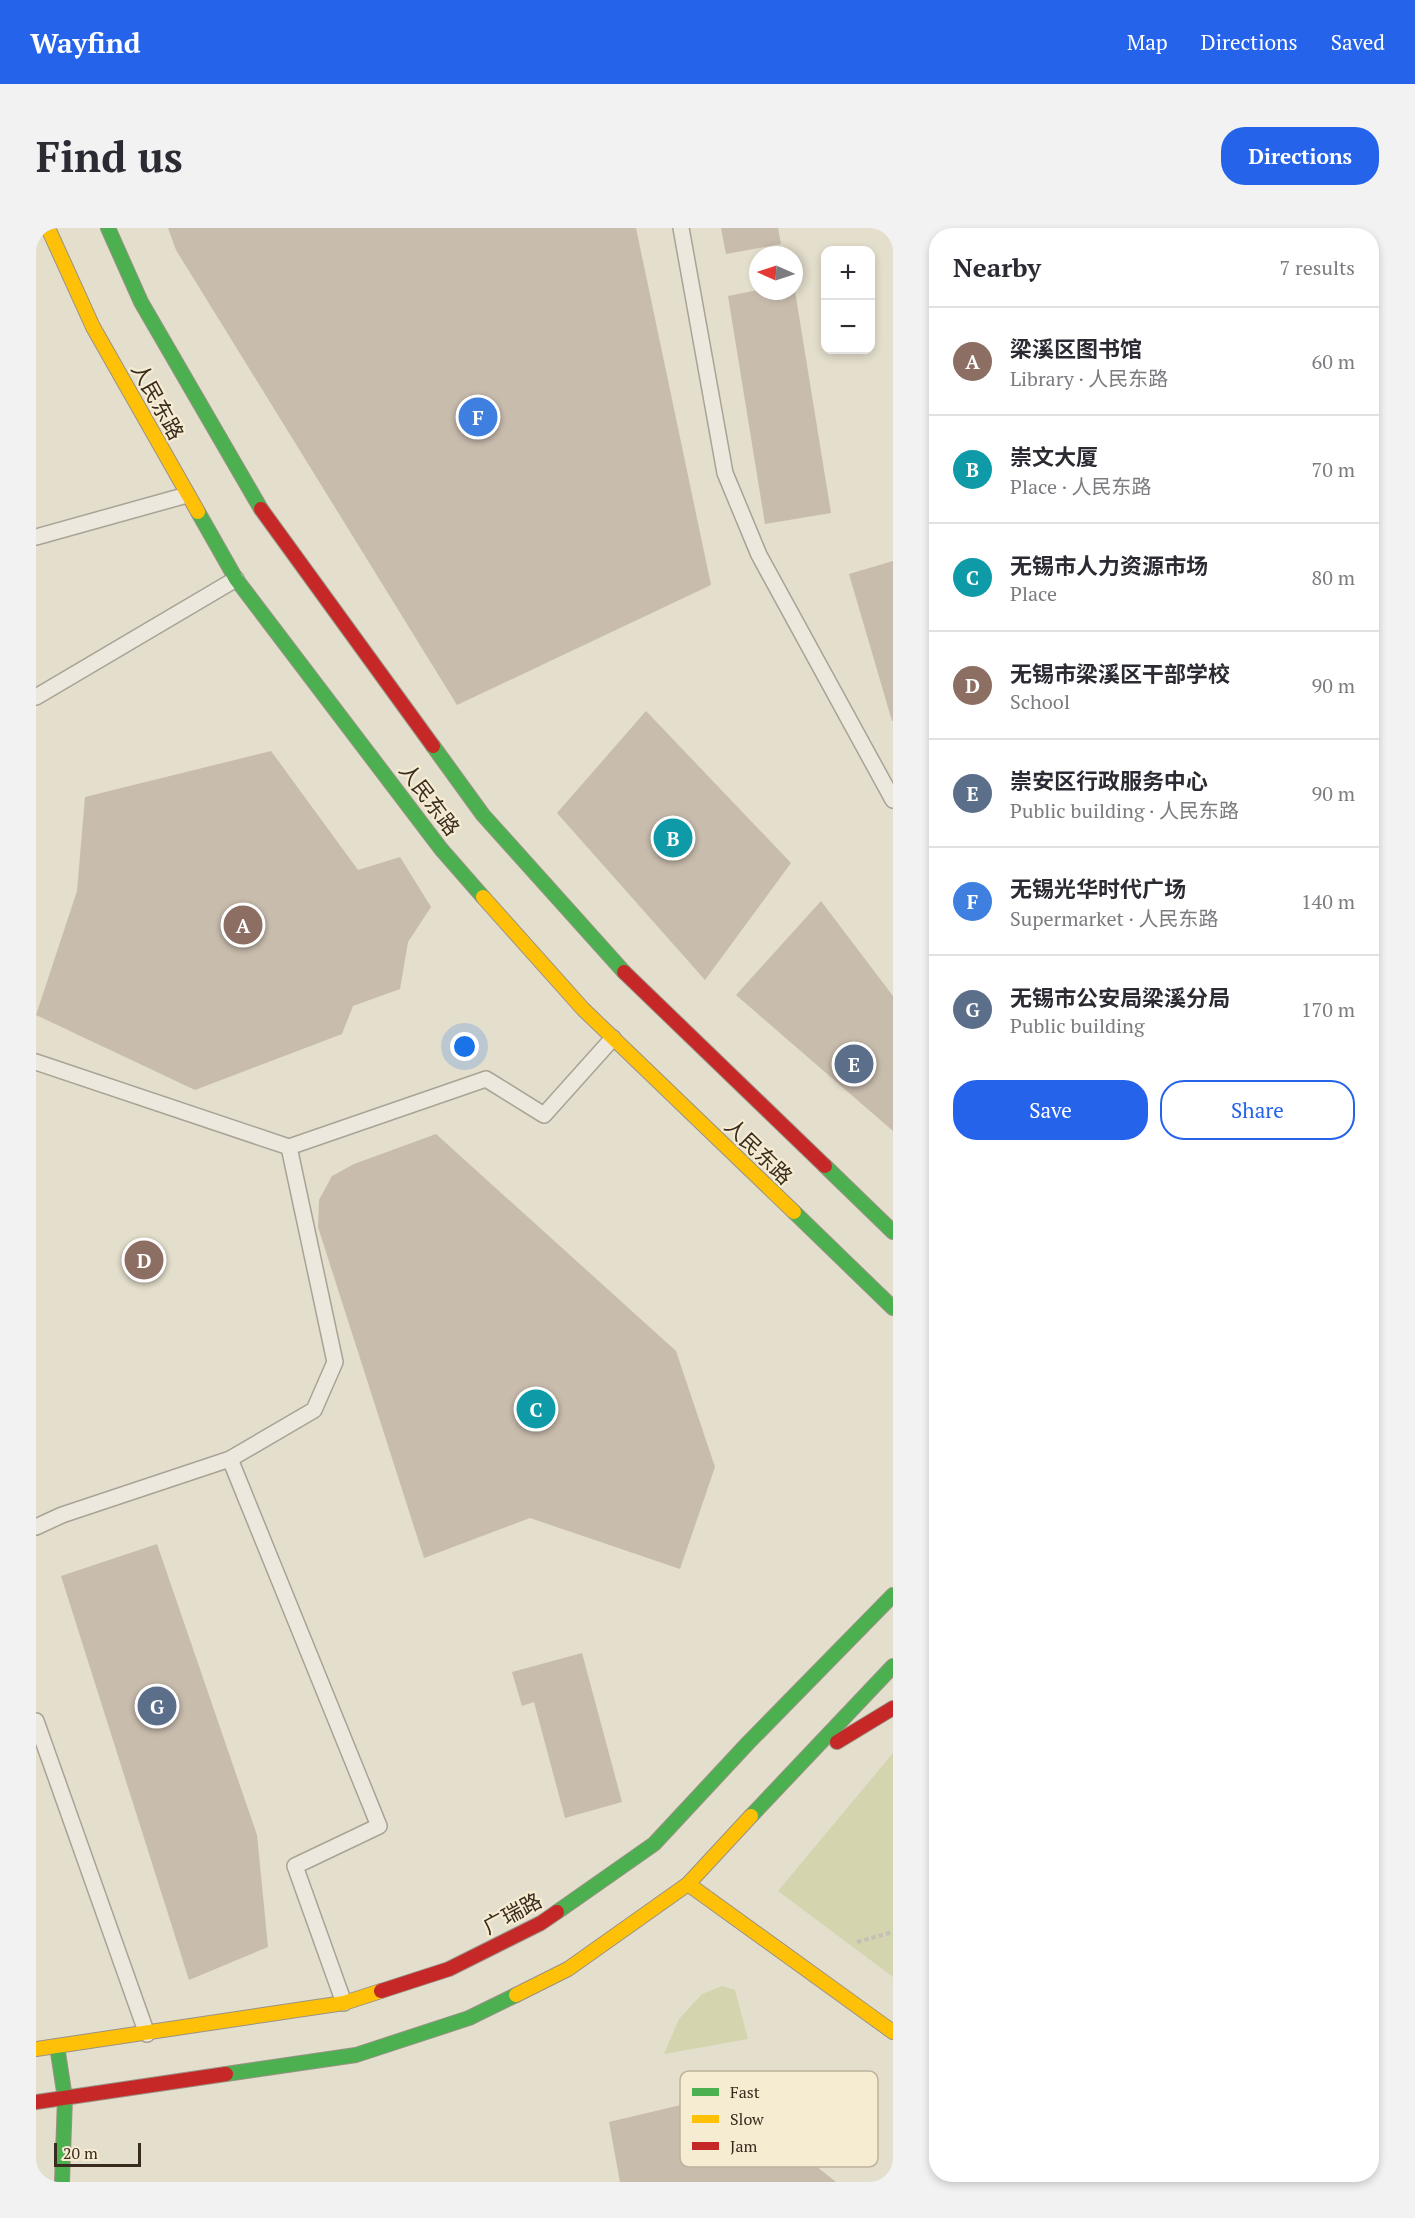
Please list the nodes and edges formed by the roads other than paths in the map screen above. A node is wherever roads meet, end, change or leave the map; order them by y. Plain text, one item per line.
1 (48, 228) edge
2 (108, 228) edge
3 (681, 228) edge
4 (187, 495) junction
5 (36, 537) edge
6 (236, 579) junction
7 (36, 697) edge
8 (893, 800) edge
9 (613, 1038) junction
10 (36, 1062) edge
11 (288, 1147) junction
12 (893, 1232) edge
13 (893, 1308) edge
14 (230, 1458) junction
15 (36, 1527) edge
16 (893, 1595) edge
17 (893, 1666) edge
18 (893, 1708) edge
19 (36, 1721) edge
20 (787, 1778) junction
21 (688, 1884) junction
22 (344, 2003) junction
23 (893, 2032) edge
24 (147, 2034) junction
25 (57, 2046) junction
26 (36, 2049) edge
27 (65, 2098) junction
28 (36, 2102) edge
29 (62, 2182) edge

1 - 4 main road, 人民东路
2 - 12 main road, 人民东路
3 - 8 lane
4 - 5 lane
4 - 6 main road, 人民东路
6 - 7 lane
6 - 9 main road, 人民东路
9 - 11 lane
9 - 13 main road, 人民东路
10 - 11 lane
11 - 14 lane
14 - 15 lane
14 - 22 lane
16 - 22 main road, 广瑞路
17 - 20 main road
18 - 20 main road
19 - 24 lane
20 - 21 main road
21 - 23 main road
21 - 27 main road
22 - 24 main road, 广瑞路
24 - 25 main road, 广瑞路
25 - 26 main road, 广瑞路
25 - 27 main road
27 - 28 main road
27 - 29 main road

